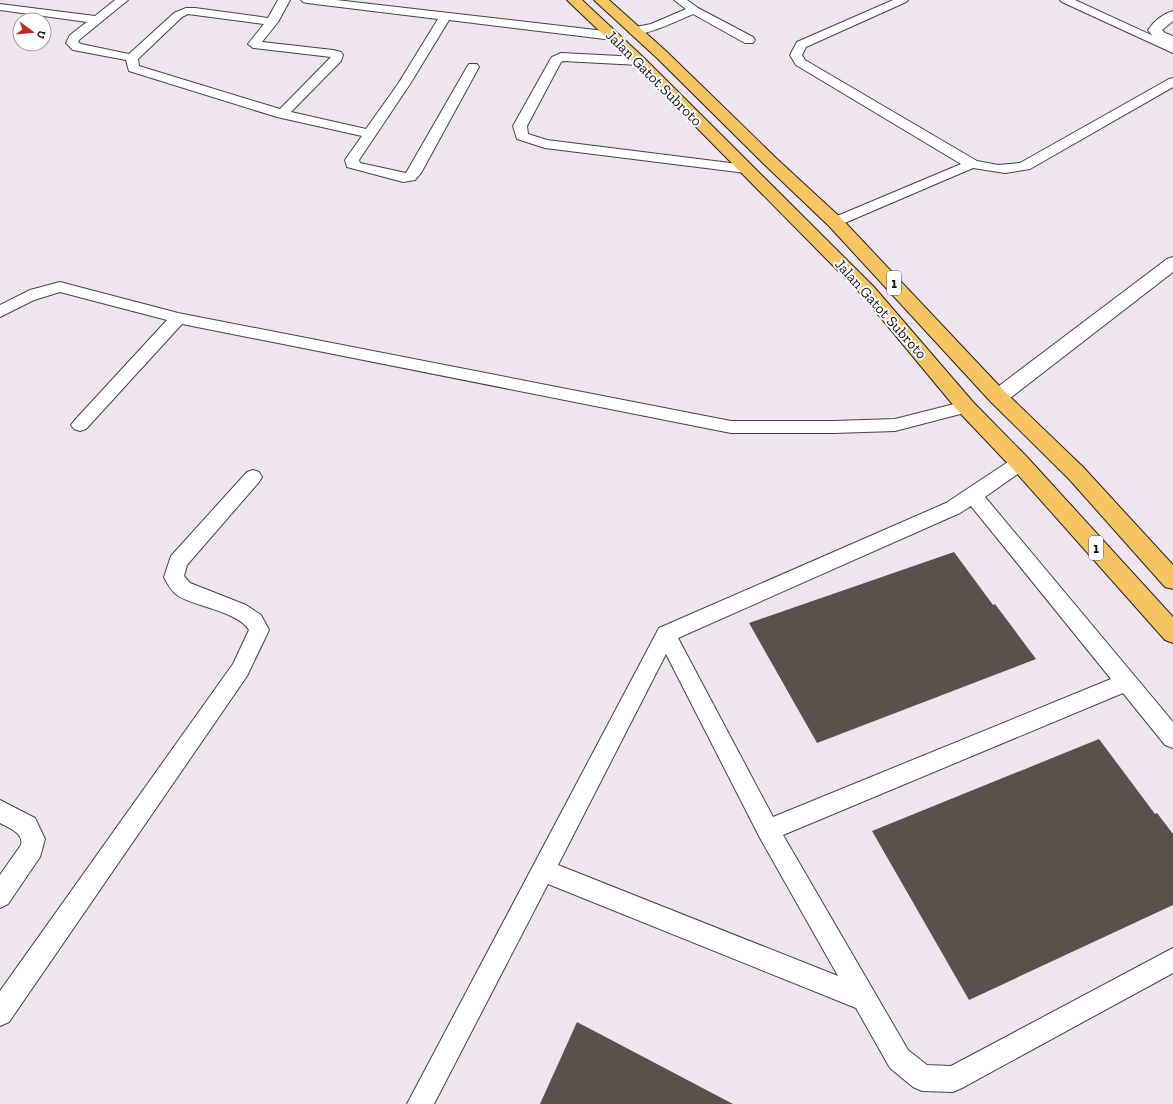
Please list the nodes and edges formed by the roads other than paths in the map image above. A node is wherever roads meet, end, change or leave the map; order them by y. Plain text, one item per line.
1 (122, 0) edge
2 (284, 0) edge
3 (307, 0) edge
4 (574, 0) edge
5 (601, 0) edge
6 (680, 0) edge
7 (902, 0) edge
8 (1066, 0) edge
9 (0, 7) edge
10 (694, 10) junction
11 (1173, 15) edge
12 (446, 16) junction
13 (98, 20) junction
14 (272, 22) junction
15 (635, 30) junction
16 (613, 36) junction
17 (749, 40) dead end
18 (1173, 41) edge
19 (1173, 49) edge
20 (662, 55) junction
21 (132, 58) junction
22 (639, 61) junction
23 (473, 67) dead end
24 (1173, 82) edge
25 (282, 114) junction
26 (369, 134) junction
27 (771, 162) junction
28 (972, 164) junction
29 (746, 170) junction
30 (835, 222) junction
31 (1173, 263) edge
32 (0, 312) edge
33 (178, 318) junction
34 (998, 397) junction
35 (966, 407) junction
36 (80, 425) dead end
37 (1020, 463) junction
38 (253, 477) dead end
39 (974, 496) junction
40 (1173, 580) edge
41 (1173, 633) edge
42 (666, 634) junction
43 (1127, 682) junction
44 (1173, 738) edge
45 (0, 811) edge
46 (768, 830) junction
47 (542, 870) junction
48 (0, 896) edge
49 (1173, 960) edge
50 (865, 999) junction
51 (0, 1013) edge
52 (420, 1104) edge

1 - 13 lane
2 - 14 lane
3 - 12 lane
4 - 16 highway, Jalan Gatot Subroto / 1
5 - 15 highway, Jalan Gatot Subroto / 1
6 - 10 lane
7 - 28 lane
8 - 19 lane
9 - 13 lane
10 - 15 lane
10 - 17 lane
11 - 18 street
12 - 16 lane
12 - 26 lane
13 - 21 lane
14 - 21 lane
14 - 25 lane
15 - 16 highway
15 - 20 highway, Jalan Gatot Subroto / 1
16 - 22 highway, Jalan Gatot Subroto / 1
20 - 22 highway
20 - 27 highway, Jalan Gatot Subroto / 1
21 - 25 lane
22 - 29 highway, Jalan Gatot Subroto / 1
22 - 29 lane
23 - 26 lane
24 - 28 lane
25 - 26 lane
27 - 29 highway
27 - 30 highway, Jalan Gatot Subroto / 1
28 - 30 lane
29 - 35 highway, Jalan Gatot Subroto / 1
30 - 34 highway, Jalan Gatot Subroto / 1
31 - 34 street
32 - 33 lane
33 - 35 lane
33 - 36 lane
34 - 35 highway
34 - 40 highway, Jalan Gatot Subroto / 1
35 - 37 highway, Jalan Gatot Subroto / 1
37 - 39 lane
37 - 41 highway, Jalan Gatot Subroto / 1
38 - 51 lane
39 - 42 lane
39 - 43 lane
42 - 46 lane
42 - 47 lane
43 - 44 lane
43 - 46 lane
45 - 48 lane
46 - 50 lane
47 - 50 lane
47 - 52 lane
49 - 50 lane

